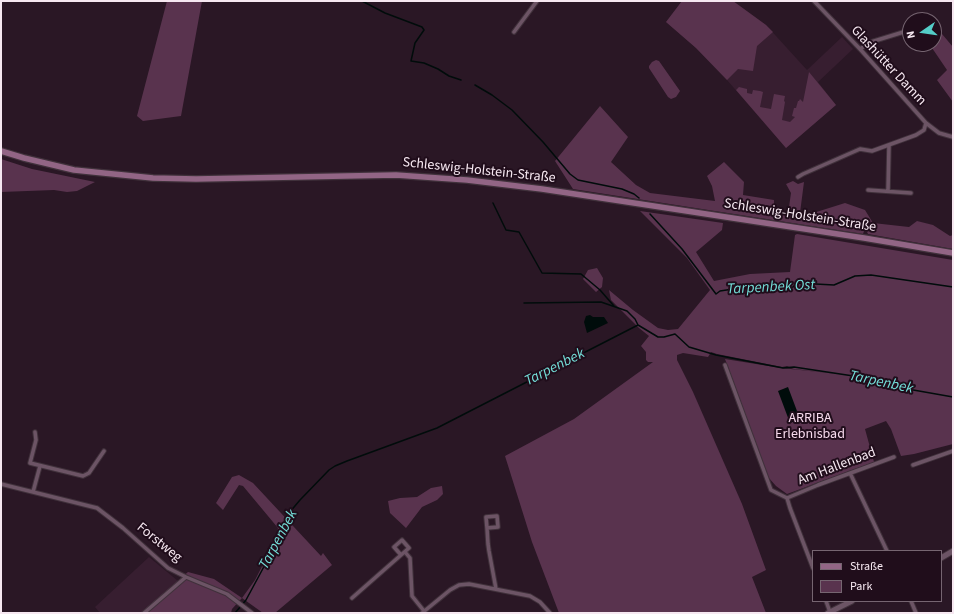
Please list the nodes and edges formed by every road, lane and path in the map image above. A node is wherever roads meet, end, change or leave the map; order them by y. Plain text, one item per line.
1 (537, 1) edge
2 (814, 1) edge
3 (514, 32) dead end
4 (902, 32) edge
5 (860, 50) junction
6 (926, 123) junction
7 (953, 137) edge
8 (889, 145) junction
9 (1, 151) edge
10 (798, 177) dead end
11 (868, 190) dead end
12 (888, 191) junction
13 (911, 193) dead end
14 (953, 253) edge
15 (725, 365) dead end
16 (35, 432) dead end
17 (104, 451) dead end
18 (953, 451) edge
19 (894, 457) dead end
20 (913, 464) dead end
21 (40, 466) junction
22 (850, 473) junction
23 (1, 484) edge
24 (33, 492) junction
25 (787, 498) junction
26 (487, 528) dead end
27 (887, 550) edge
28 (953, 551) edge
29 (405, 552) junction
30 (401, 555) junction
31 (942, 557) edge
32 (812, 565) edge
33 (186, 577) junction
34 (496, 589) junction
35 (352, 598) dead end
36 (826, 602) edge
37 (850, 602) edge
38 (911, 602) edge
39 (423, 612) edge
40 (144, 613) edge
41 (252, 613) edge
42 (550, 613) edge
43 (829, 613) edge
44 (916, 613) edge

1 - 3 street
2 - 5 street, Glashütter Damm
4 - 5 street
5 - 6 street, Glashütter Damm
6 - 7 street, Glashütter Damm
6 - 8 street
8 - 10 street
8 - 12 street
9 - 14 main road, Schleswig-Holstein-Straße
11 - 12 street
12 - 13 street
15 - 25 street, Am Hallenbad
16 - 21 street
17 - 21 street
18 - 20 street
19 - 22 street, Am Hallenbad
21 - 24 street
22 - 25 street, Am Hallenbad
22 - 27 street
23 - 24 street
24 - 33 street, Forstweg
25 - 32 street, Am Hallenbad
26 - 34 street
28 - 31 main road
29 - 30 street
29 - 30 street
29 - 39 street
30 - 35 street
33 - 40 street
33 - 41 street, Forstweg
34 - 39 street
34 - 42 street
36 - 43 street
37 - 43 main road
38 - 44 street

